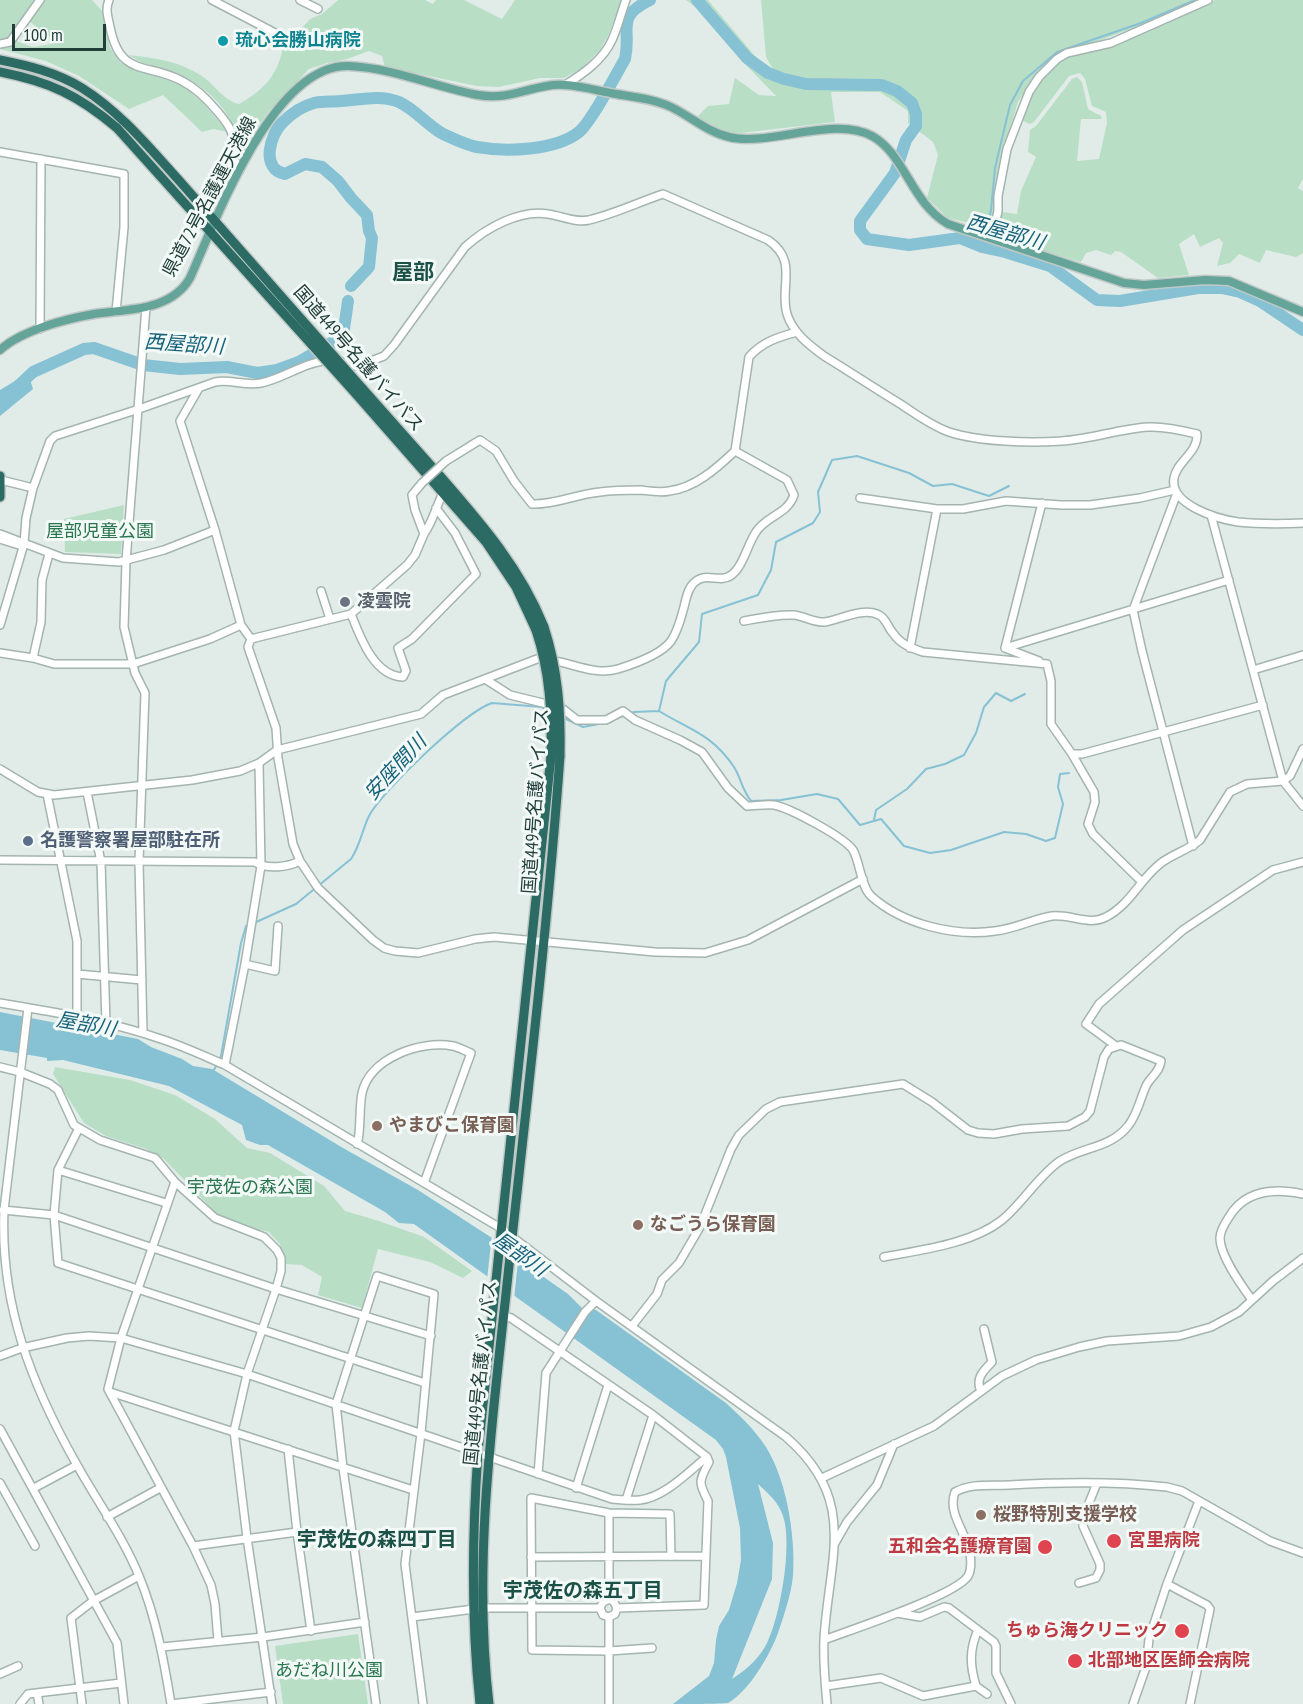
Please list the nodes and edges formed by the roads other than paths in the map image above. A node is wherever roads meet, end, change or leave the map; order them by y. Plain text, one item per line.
1 (40, 0) edge
2 (109, 0) edge
3 (212, 0) edge
4 (300, 0) edge
5 (626, 0) edge
6 (1208, 0) edge
7 (318, 9) dead end
8 (281, 36) dead end
9 (0, 44) edge
10 (0, 60) edge
11 (0, 72) edge
12 (565, 85) junction
13 (0, 152) edge
14 (41, 159) junction
15 (240, 170) junction
16 (215, 221) junction
17 (211, 232) junction
18 (986, 237) junction
19 (146, 307) junction
20 (116, 312) junction
21 (1303, 312) edge
22 (298, 323) junction
23 (40, 329) junction
24 (797, 332) junction
25 (2, 346) edge
26 (199, 388) junction
27 (359, 391) junction
28 (139, 409) junction
29 (735, 451) junction
30 (0, 478) edge
31 (33, 488) junction
32 (1176, 492) junction
33 (443, 493) junction
34 (0, 497) edge
35 (860, 498) dead end
36 (1042, 503) junction
37 (436, 507) junction
38 (937, 509) junction
39 (1211, 515) junction
40 (1303, 523) edge
41 (215, 530) junction
42 (0, 534) edge
43 (424, 534) junction
44 (0, 539) edge
45 (24, 544) junction
46 (49, 554) junction
47 (126, 561) junction
48 (1229, 580) junction
49 (321, 591) dead end
50 (0, 595) edge
51 (9, 595) junction
52 (1133, 610) junction
53 (351, 614) junction
54 (330, 619) junction
55 (744, 621) dead end
56 (0, 625) edge
57 (241, 625) junction
58 (540, 629) junction
59 (251, 639) junction
60 (910, 648) junction
61 (1005, 648) junction
62 (0, 653) edge
63 (1303, 655) edge
64 (33, 658) junction
65 (133, 664) junction
66 (1047, 664) junction
67 (1253, 670) junction
68 (485, 679) junction
69 (1263, 705) junction
70 (1164, 732) junction
71 (1303, 749) edge
72 (277, 750) junction
73 (1072, 754) junction
74 (556, 756) junction
75 (259, 763) junction
76 (0, 769) edge
77 (1283, 782) junction
78 (140, 785) junction
79 (87, 792) junction
80 (47, 794) junction
81 (1303, 806) edge
82 (1193, 846) junction
83 (0, 860) edge
84 (60, 861) junction
85 (300, 861) junction
86 (101, 862) junction
87 (139, 862) junction
88 (1303, 862) edge
89 (261, 866) junction
90 (863, 879) junction
91 (1142, 882) junction
92 (278, 926) dead end
93 (532, 940) junction
94 (543, 941) junction
95 (245, 964) junction
96 (77, 974) junction
97 (104, 977) junction
98 (142, 980) junction
99 (0, 1003) edge
100 (28, 1011) junction
101 (77, 1017) junction
102 (106, 1024) junction
103 (143, 1033) junction
104 (1116, 1046) junction
105 (225, 1065) junction
106 (0, 1067) edge
107 (20, 1072) junction
108 (80, 1128) junction
109 (357, 1144) junction
110 (58, 1170) junction
111 (175, 1182) junction
112 (424, 1183) junction
113 (1303, 1194) edge
114 (166, 1203) junction
115 (2, 1210) edge
116 (54, 1215) junction
117 (502, 1229) junction
118 (512, 1236) junction
119 (152, 1246) junction
120 (884, 1257) dead end
121 (1303, 1258) edge
122 (139, 1288) junction
123 (276, 1289) junction
124 (1252, 1300) junction
125 (596, 1301) junction
126 (503, 1315) junction
127 (363, 1316) junction
128 (632, 1326) junction
129 (263, 1329) junction
130 (984, 1329) dead end
131 (430, 1336) junction
132 (121, 1338) junction
133 (22, 1348) junction
134 (559, 1352) junction
135 (0, 1356) edge
136 (350, 1360) junction
137 (248, 1374) junction
138 (425, 1383) junction
139 (608, 1385) junction
140 (981, 1391) junction
141 (110, 1392) junction
142 (336, 1404) junction
143 (652, 1415) junction
144 (234, 1431) junction
145 (1, 1432) edge
146 (421, 1433) junction
147 (894, 1444) junction
148 (288, 1449) junction
149 (478, 1452) junction
150 (489, 1456) junction
151 (708, 1457) junction
152 (77, 1465) junction
153 (343, 1468) junction
154 (538, 1474) junction
155 (822, 1478) junction
156 (0, 1483) edge
157 (1097, 1484) junction
158 (34, 1488) junction
159 (160, 1488) junction
160 (576, 1488) junction
161 (413, 1490) junction
162 (626, 1500) junction
163 (1199, 1501) junction
164 (609, 1514) junction
165 (107, 1517) junction
166 (297, 1532) junction
167 (247, 1538) junction
168 (835, 1543) junction
169 (35, 1546) dead end
170 (193, 1546) junction
171 (1303, 1553) edge
172 (671, 1556) junction
173 (706, 1556) junction
174 (531, 1557) junction
175 (609, 1557) junction
176 (139, 1576) junction
177 (1079, 1583) dead end
178 (1167, 1584) junction
179 (609, 1599) junction
180 (93, 1601) junction
181 (530, 1607) junction
182 (600, 1608) junction
183 (616, 1608) junction
184 (479, 1609) junction
185 (895, 1612) junction
186 (412, 1617) junction
187 (609, 1617) junction
188 (365, 1622) junction
189 (978, 1630) junction
190 (311, 1631) junction
191 (263, 1637) junction
192 (824, 1640) junction
193 (218, 1641) junction
194 (162, 1647) junction
195 (652, 1648) dead end
196 (609, 1651) junction
197 (18, 1666) dead end
198 (0, 1674) edge
199 (121, 1683) junction
200 (826, 1686) junction
201 (976, 1686) junction
202 (80, 1688) junction
203 (271, 1692) junction
204 (37, 1693) junction
205 (987, 1694) dead end
206 (225, 1701) edge
207 (20, 1704) edge
208 (39, 1704) edge
209 (82, 1704) edge
210 (124, 1704) edge
211 (171, 1704) edge
212 (272, 1704) edge
213 (376, 1704) edge
214 (423, 1704) edge
215 (480, 1704) edge
216 (489, 1704) edge
217 (609, 1704) edge
218 (827, 1704) edge
219 (1011, 1704) edge
220 (1133, 1704) edge
221 (1190, 1704) edge

1 - 9 street
2 - 15 street
3 - 8 street
4 - 7 street
5 - 12 street
6 - 18 street
10 - 16 highway, 国道449号名護バイパス
11 - 17 highway, 国道449号名護バイパス
12 - 15 main road, 県道72号名護運天港線
12 - 18 main road, 県道72号名護運天港線
13 - 14 street
14 - 20 street
14 - 23 street
15 - 16 main road, 県道72号名護運天港線
16 - 17 main road, 県道72号名護運天港線
16 - 22 highway, 国道449号名護バイパス
17 - 19 main road, 県道72号名護運天港線
17 - 22 highway, 国道449号名護バイパス
18 - 21 main road, 県道72号名護運天港線
19 - 20 main road, 県道72号名護運天港線
19 - 28 street
20 - 23 main road, 県道72号名護運天港線
22 - 27 highway, 国道449号名護バイパス, bridge
23 - 25 main road, 県道72号名護運天港線
24 - 26 street
24 - 29 street
24 - 32 street
26 - 28 street
26 - 41 street
27 - 33 highway, 国道449号名護バイパス
27 - 58 highway, 国道449号名護バイパス
28 - 31 street
28 - 47 street
29 - 43 street, bridge
29 - 68 street
30 - 31 street
30 - 34 highway
31 - 45 street
32 - 36 street
32 - 39 street
32 - 52 street
33 - 37 street
33 - 58 highway, 国道449号名護バイパス
35 - 38 street
36 - 38 street
36 - 61 street
37 - 43 street
37 - 53 street
38 - 60 street
39 - 40 street
39 - 48 street
41 - 47 street
41 - 57 street
42 - 45 street
43 - 53 street
44 - 45 street
45 - 46 street
45 - 51 street
46 - 47 street
46 - 64 street
47 - 65 street
48 - 52 street
48 - 67 street
49 - 54 street
50 - 51 street
51 - 56 street
52 - 61 street
52 - 70 street
53 - 54 street
54 - 59 street
55 - 60 street
57 - 59 street
57 - 65 street
58 - 74 highway, 国道449号名護バイパス, bridge
59 - 72 street
60 - 66 street
61 - 66 street
62 - 64 street
63 - 67 street
64 - 65 street
65 - 78 street
66 - 73 street
67 - 69 street
68 - 72 street
68 - 90 street
69 - 70 street
69 - 77 street
70 - 73 street
70 - 82 street
71 - 77 street
72 - 75 street
72 - 85 street
73 - 91 street
74 - 93 highway, 国道449号名護バイパス
74 - 94 highway, 国道449号名護バイパス
75 - 78 street
75 - 89 street
76 - 80 street
77 - 81 street
77 - 82 street
78 - 79 street
78 - 87 street
79 - 80 street
79 - 86 street
80 - 84 street
82 - 91 street
83 - 84 street
84 - 86 street
84 - 96 street
85 - 89 street
85 - 93 street
86 - 87 street
86 - 97 street
87 - 89 street
87 - 98 street
88 - 104 street
89 - 95 street
90 - 91 street
90 - 94 street
92 - 95 street
93 - 94 street
93 - 117 highway, 国道449号名護バイパス
94 - 118 highway, 国道449号名護バイパス
95 - 105 street
96 - 97 street
96 - 101 street
97 - 98 street
97 - 102 street
98 - 103 street
99 - 100 street
100 - 101 street
100 - 107 street
101 - 102 street
102 - 103 street
103 - 105 street
104 - 120 street
104 - 128 street
105 - 109 street
106 - 107 street
107 - 108 street
107 - 115 street
108 - 110 street
108 - 111 street
109 - 112 street
109 - 112 street
110 - 114 street
110 - 116 street
111 - 114 street
111 - 123 street
112 - 117 street
113 - 124 street
114 - 119 street
115 - 116 street
115 - 133 street
116 - 119 street
116 - 122 street
117 - 118 street
117 - 149 highway, 国道449号名護バイパス
118 - 125 street
118 - 126 highway, 国道449号名護バイパス
119 - 122 street
119 - 123 street
121 - 124 street
122 - 129 street
122 - 132 street
123 - 127 street
123 - 129 street
124 - 140 street
125 - 128 street
125 - 134 street
126 - 134 street
126 - 150 highway, 国道449号名護バイパス
127 - 131 street
127 - 131 street
127 - 136 street
128 - 155 street
129 - 136 street
129 - 137 street
130 - 140 street
131 - 138 street
132 - 133 street
132 - 137 street
132 - 141 street
133 - 135 street
133 - 152 street
134 - 139 street
134 - 154 street
136 - 138 street
136 - 142 street
137 - 142 street
137 - 144 street
138 - 146 street
139 - 143 street
139 - 160 street
140 - 147 street
141 - 144 street
141 - 159 street
142 - 146 street
142 - 153 street
143 - 151 street
143 - 162 street
144 - 148 street
144 - 167 street
145 - 158 street
146 - 149 street
146 - 161 street
147 - 155 street
147 - 168 street
148 - 153 street
148 - 166 street
149 - 150 street
149 - 184 highway, 国道449号名護バイパス
150 - 154 street
150 - 184 highway, 国道449号名護バイパス
151 - 162 street
151 - 173 street
152 - 158 street
152 - 165 street
153 - 161 street
153 - 188 street
154 - 160 street
155 - 168 street
156 - 169 street
157 - 163 street
157 - 177 street
157 - 185 street
158 - 180 street
159 - 165 street
159 - 170 street
160 - 162 street
161 - 186 street
163 - 171 street
163 - 178 street
164 - 172 street
164 - 174 street
164 - 175 street
165 - 176 street
166 - 167 street
166 - 190 street
167 - 170 street
167 - 191 street
168 - 192 street
170 - 193 street
172 - 173 street
172 - 175 street
173 - 183 street
174 - 175 street
174 - 181 street
175 - 179 street
176 - 180 street
176 - 194 street
178 - 220 street
178 - 221 street
179 - 182 street
179 - 183 street
180 - 199 street
180 - 202 street
181 - 182 street
181 - 184 street
181 - 196 street
182 - 187 street
183 - 187 street
184 - 186 street
184 - 215 highway, 国道449号名護バイパス
184 - 216 highway, 国道449号名護バイパス
185 - 189 street
185 - 192 street
186 - 214 street
187 - 196 street
188 - 190 street
188 - 213 street
189 - 201 street
189 - 219 street
190 - 191 street
191 - 193 street
191 - 203 street
192 - 200 street
193 - 194 street
194 - 211 street
195 - 196 street
196 - 217 street
197 - 198 street
199 - 202 street
199 - 210 street
200 - 201 street
200 - 218 street
201 - 205 street
202 - 204 street
202 - 209 street
203 - 206 street
203 - 212 street
204 - 207 street
204 - 208 street
206 - 211 street

